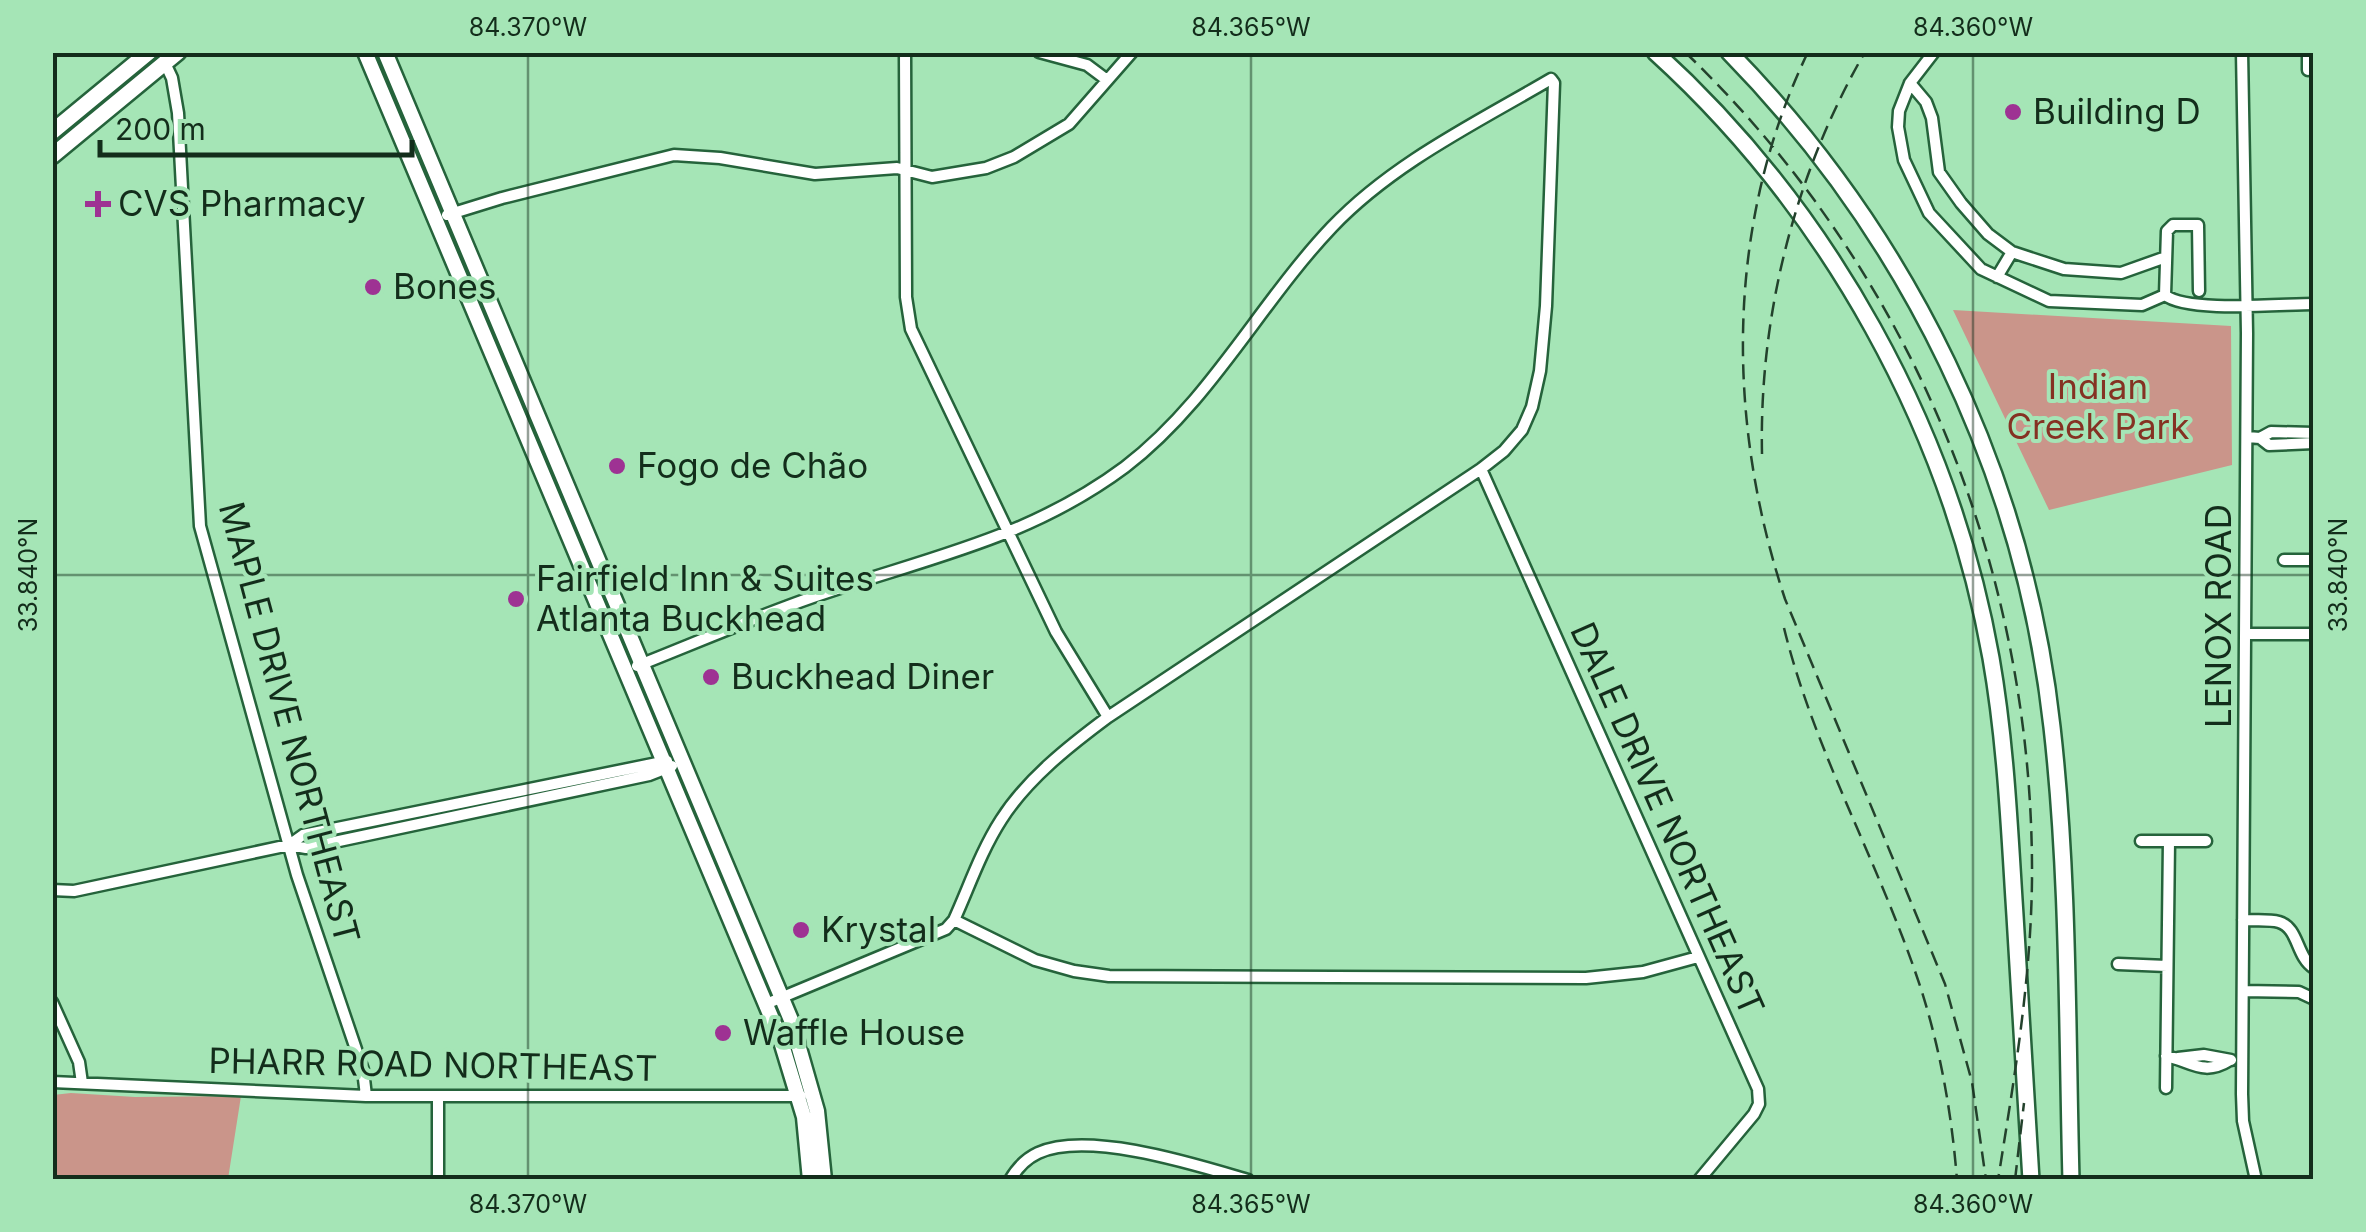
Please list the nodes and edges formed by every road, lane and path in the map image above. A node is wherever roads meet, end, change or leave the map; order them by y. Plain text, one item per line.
1 (148, 52) edge
2 (365, 52) edge
3 (385, 52) edge
4 (904, 52) edge
5 (1039, 52) edge
6 (1132, 52) edge
7 (1656, 52) edge
8 (1729, 52) edge
9 (1934, 52) edge
10 (2242, 52) edge
11 (2308, 52) edge
12 (171, 57) edge
13 (2308, 70) dead end
14 (1107, 80) junction
15 (1910, 83) junction
16 (52, 132) edge
17 (52, 156) edge
18 (905, 169) junction
19 (452, 213) junction
20 (437, 220) junction
21 (2012, 252) junction
22 (2166, 257) junction
23 (1997, 276) junction
24 (2199, 291) dead end
25 (2165, 296) junction
26 (2314, 304) edge
27 (2246, 305) junction
28 (2314, 432) edge
29 (2247, 437) junction
30 (2260, 438) junction
31 (2314, 443) edge
32 (1481, 469) junction
33 (1008, 534) junction
34 (2284, 560) dead end
35 (2314, 560) edge
36 (2247, 634) junction
37 (2314, 634) edge
38 (634, 667) junction
39 (1108, 717) junction
40 (671, 763) junction
41 (2140, 841) dead end
42 (2169, 841) junction
43 (2206, 841) dead end
44 (289, 845) junction
45 (52, 894) edge
46 (954, 920) junction
47 (2244, 920) junction
48 (1698, 957) junction
49 (2118, 964) dead end
50 (2167, 966) junction
51 (2314, 968) edge
52 (2243, 991) junction
53 (781, 998) junction
54 (2314, 999) edge
55 (52, 1002) edge
56 (766, 1004) junction
57 (2172, 1057) junction
58 (2236, 1060) junction
59 (52, 1082) edge
60 (82, 1083) junction
61 (2166, 1088) dead end
62 (366, 1096) junction
63 (804, 1096) junction
64 (438, 1097) junction
65 (438, 1180) edge
66 (810, 1180) edge
67 (824, 1180) edge
68 (1010, 1180) edge
69 (1248, 1180) edge
70 (1699, 1180) edge
71 (2031, 1180) edge
72 (2071, 1180) edge
73 (2256, 1180) edge

1 - 16 highway
2 - 20 main road
3 - 19 main road
4 - 18 street
5 - 14 street
6 - 14 street
7 - 71 highway
8 - 72 highway
9 - 15 street
10 - 27 street, LENOX ROAD
11 - 13 street
12 - 17 highway
12 - 44 street, MAPLE DRIVE NORTHEAST
14 - 18 street
15 - 21 street
15 - 23 street
18 - 19 street
18 - 33 street
19 - 20 street
19 - 38 main road
20 - 38 main road
21 - 22 street
21 - 23 street
22 - 24 street
22 - 25 street
23 - 25 street
25 - 27 street
26 - 27 street
27 - 29 street, LENOX ROAD
28 - 30 street
29 - 30 street
29 - 36 street, LENOX ROAD
30 - 31 street
32 - 33 street
32 - 39 street
32 - 48 street, DALE DRIVE NORTHEAST
33 - 38 street
33 - 39 street
34 - 35 street
36 - 37 street
36 - 47 street, LENOX ROAD
38 - 40 main road
39 - 46 street
40 - 44 street
40 - 53 main road
40 - 56 main road
41 - 42 street
42 - 43 street
42 - 50 street
44 - 45 street
44 - 62 street, MAPLE DRIVE NORTHEAST
46 - 48 street
46 - 53 street
47 - 51 street
47 - 52 street, LENOX ROAD
48 - 70 street, DALE DRIVE NORTHEAST
49 - 50 street
50 - 57 street
52 - 54 street
52 - 58 street, LENOX ROAD
53 - 56 street
53 - 63 main road
55 - 60 street
56 - 63 main road
57 - 58 street
57 - 61 street
58 - 73 street, LENOX ROAD
59 - 60 street, PHARR ROAD NORTHEAST
60 - 62 street, PHARR ROAD NORTHEAST
62 - 64 street, PHARR ROAD NORTHEAST
63 - 64 street, PHARR ROAD NORTHEAST
63 - 66 main road
63 - 67 main road
64 - 65 street
68 - 69 street

